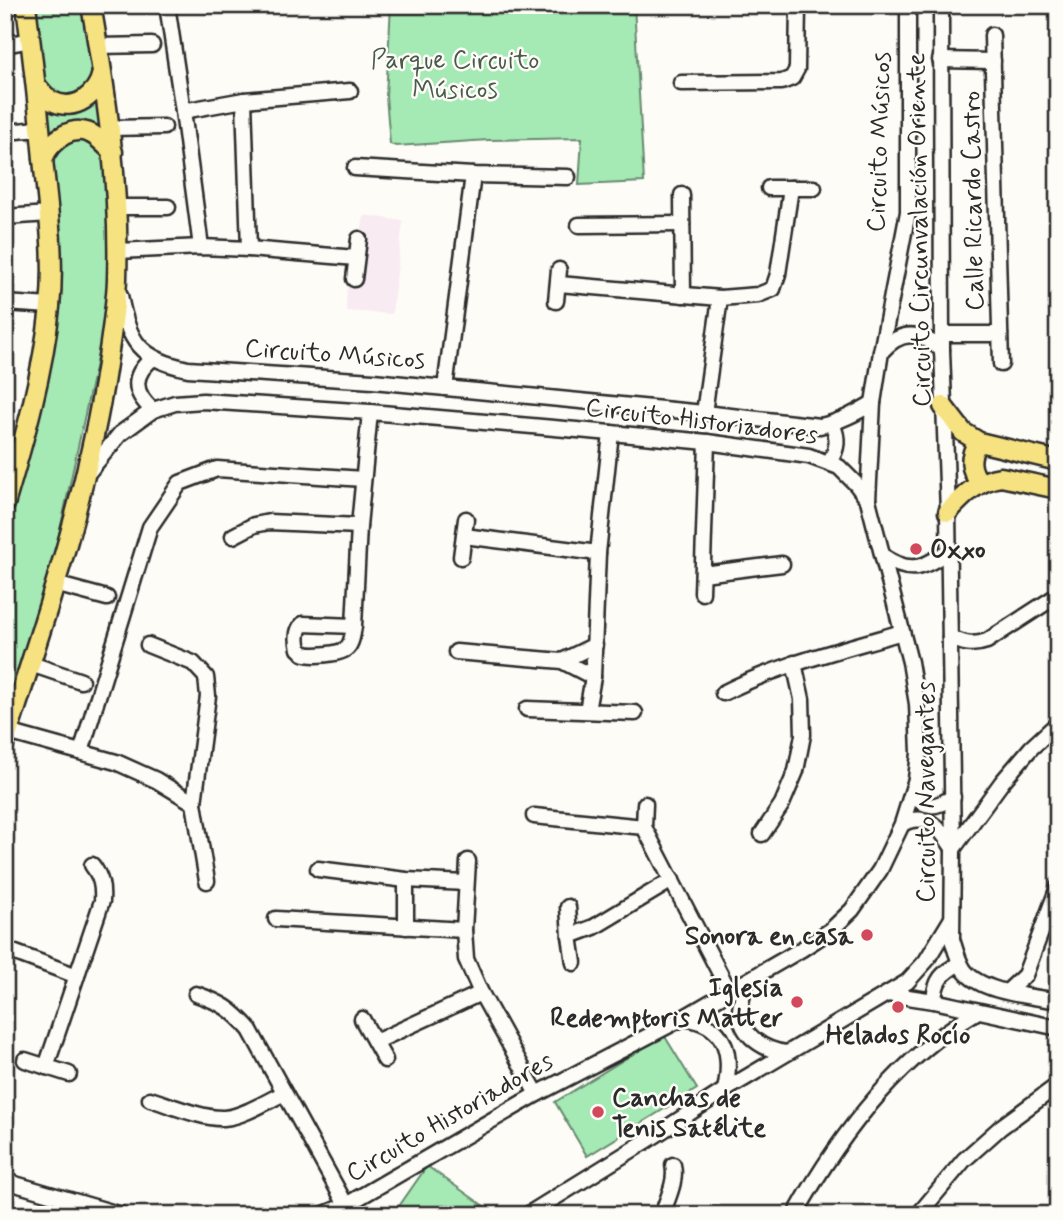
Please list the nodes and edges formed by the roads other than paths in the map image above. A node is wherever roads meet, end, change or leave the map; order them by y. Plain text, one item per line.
1 (26, 5) edge
2 (91, 5) edge
3 (167, 5) edge
4 (798, 5) edge
5 (908, 5) edge
6 (941, 5) edge
7 (992, 35) dead end
8 (31, 40) junction
9 (5, 45) edge
10 (152, 45) dead end
11 (98, 46) junction
12 (940, 60) junction
13 (993, 61) junction
14 (102, 73) junction
15 (681, 83) dead end
16 (36, 85) junction
17 (350, 91) dead end
18 (244, 100) junction
19 (183, 111) junction
20 (164, 127) dead end
21 (110, 128) junction
22 (40, 129) junction
23 (5, 132) edge
24 (113, 152) junction
25 (43, 159) junction
26 (355, 168) dead end
27 (473, 175) junction
28 (568, 177) dead end
29 (769, 188) dead end
30 (791, 188) junction
31 (814, 188) dead end
32 (682, 195) dead end
33 (116, 207) junction
34 (168, 207) dead end
35 (49, 214) junction
36 (5, 217) edge
37 (682, 224) junction
38 (579, 225) dead end
39 (359, 239) dead end
40 (201, 247) junction
41 (249, 249) junction
42 (118, 251) junction
43 (356, 258) junction
44 (354, 279) dead end
45 (117, 282) junction
46 (683, 295) junction
47 (720, 298) junction
48 (556, 301) dead end
49 (5, 303) edge
50 (50, 306) junction
51 (942, 334) junction
52 (1000, 334) junction
53 (942, 350) junction
54 (881, 352) junction
55 (153, 358) junction
56 (1001, 364) dead end
57 (445, 388) junction
58 (873, 403) junction
59 (943, 407) junction
60 (153, 410) junction
61 (370, 412) junction
62 (704, 413) junction
63 (832, 424) junction
64 (611, 433) junction
65 (707, 442) junction
66 (979, 442) junction
67 (1058, 461) edge
68 (829, 462) junction
69 (86, 475) junction
70 (363, 480) junction
71 (981, 483) junction
72 (1058, 489) edge
73 (868, 500) junction
74 (5, 504) edge
75 (948, 512) junction
76 (466, 519) dead end
77 (359, 526) junction
78 (233, 536) dead end
79 (464, 536) junction
80 (949, 551) junction
81 (598, 553) junction
82 (883, 556) junction
83 (461, 557) dead end
84 (782, 564) dead end
85 (703, 574) junction
86 (55, 584) junction
87 (702, 593) dead end
88 (1058, 595) edge
89 (107, 598) dead end
90 (354, 626) dead end
91 (902, 632) junction
92 (950, 637) junction
93 (148, 645) dead end
94 (595, 645) junction
95 (456, 652) dead end
96 (562, 661) junction
97 (794, 663) junction
98 (31, 664) junction
99 (593, 677) junction
100 (81, 681) dead end
101 (723, 693) dead end
102 (527, 709) dead end
103 (587, 711) junction
104 (635, 713) dead end
105 (1058, 723) edge
106 (7, 737) edge
107 (81, 752) junction
108 (912, 795) junction
109 (953, 797) junction
110 (194, 803) junction
111 (645, 804) dead end
112 (534, 816) dead end
113 (902, 824) junction
114 (644, 827) junction
115 (762, 834) dead end
116 (953, 849) junction
117 (468, 861) dead end
118 (92, 865) dead end
119 (318, 869) dead end
120 (406, 880) junction
121 (673, 880) junction
122 (207, 881) dead end
123 (466, 883) junction
124 (1058, 887) edge
125 (568, 907) dead end
126 (276, 919) dead end
127 (951, 919) junction
128 (406, 927) junction
129 (464, 930) junction
130 (570, 936) junction
131 (5, 949) edge
132 (574, 963) dead end
133 (961, 963) junction
134 (77, 976) junction
135 (746, 982) junction
136 (729, 991) junction
137 (1008, 991) junction
138 (481, 993) junction
139 (197, 994) dead end
140 (888, 994) junction
141 (934, 1001) junction
142 (1058, 1001) edge
143 (978, 1011) junction
144 (683, 1018) junction
145 (362, 1019) dead end
146 (1058, 1028) edge
147 (375, 1042) junction
148 (786, 1054) junction
149 (25, 1060) dead end
150 (385, 1060) dead end
151 (46, 1067) junction
152 (69, 1074) dead end
153 (1058, 1085) edge
154 (725, 1090) junction
155 (285, 1093) junction
156 (537, 1094) junction
157 (150, 1099) dead end
158 (673, 1165) dead end
159 (5, 1181) edge
160 (341, 1210) edge
161 (122, 1215) edge
162 (322, 1215) edge
163 (527, 1215) edge
164 (662, 1215) edge
165 (795, 1215) edge
166 (918, 1215) edge

1 - 8 main road
2 - 11 main road
3 - 19 street
4 - 15 street
5 - 54 street, Circuito Músicos
6 - 12 street, Circuito Circunvalación Oriente
7 - 13 street
8 - 9 street
8 - 16 main road
10 - 11 street
11 - 14 main road
12 - 13 street, Calle Ricardo Castro
12 - 51 street, Circuito Circunvalación Oriente
13 - 52 street, Calle Ricardo Castro
14 - 16 main road
14 - 21 main road
16 - 22 main road
17 - 18 street
18 - 19 street
18 - 41 street
19 - 40 street
20 - 21 street
21 - 24 main road
22 - 23 street
22 - 25 main road
24 - 25 main road
24 - 33 main road
25 - 35 main road
26 - 27 street
27 - 28 street
27 - 57 street
29 - 30 street
30 - 31 street
30 - 47 street
32 - 37 street
33 - 34 street
33 - 42 main road
35 - 36 street
35 - 50 main road
37 - 38 street
37 - 46 street
39 - 43 street
40 - 41 street
40 - 42 street
41 - 43 street
42 - 45 main road
43 - 44 street
45 - 55 street
45 - 69 main road, Circuito Historiadores
46 - 47 street
46 - 48 street
47 - 62 street
49 - 50 street
50 - 74 main road
51 - 52 street, Calle Ricardo Castro
51 - 53 street, Circuito Circunvalación Oriente
52 - 56 street
53 - 54 street
53 - 59 street, Circuito Circunvalación Oriente
54 - 58 street, Circuito Músicos
55 - 57 street, Circuito Músicos
55 - 60 street
57 - 62 street, Circuito Músicos
58 - 63 street, Circuito Músicos
58 - 73 street, Circuito Músicos
59 - 66 main road, Circuito Circunvalación Oriente
59 - 75 street, Circuito Navegantes
60 - 61 street, Circuito Historiadores
60 - 69 street, Circuito Historiadores
61 - 64 street, Circuito Historiadores
61 - 70 street
62 - 63 street, Circuito Músicos
63 - 68 street
64 - 65 street, Circuito Historiadores
64 - 81 street
65 - 68 street, Circuito Historiadores
65 - 85 street
66 - 67 main road, Circuito Circunvalación Oriente
66 - 71 main road
68 - 73 street, Circuito Historiadores
69 - 86 main road, Circuito Historiadores
70 - 77 street
70 - 107 street
71 - 72 main road
71 - 75 main road
73 - 82 street, Circuito Historiadores
75 - 80 street, Circuito Navegantes
76 - 79 street
77 - 78 street
77 - 90 street
79 - 81 street
79 - 83 street
80 - 82 street
80 - 92 street, Circuito Navegantes
81 - 94 street
82 - 91 street, Circuito Historiadores
84 - 85 street
85 - 87 street
86 - 89 street
86 - 98 main road, Circuito Historiadores
88 - 92 street
91 - 97 street
91 - 108 street, Circuito Historiadores
92 - 109 street, Circuito Navegantes
93 - 110 street
94 - 96 street
94 - 99 street
95 - 96 street
96 - 99 street
97 - 101 street
97 - 115 street
98 - 100 street
98 - 106 main road, Circuito Historiadores
99 - 103 street
102 - 103 street
103 - 104 street
105 - 116 street
106 - 107 street
107 - 110 street
108 - 109 street
108 - 113 street, Circuito Historiadores
109 - 116 street, Circuito Navegantes
110 - 122 street
111 - 114 street
112 - 114 street
113 - 116 street
113 - 135 street, Circuito Historiadores
114 - 121 street
116 - 127 street, Circuito Navegantes
117 - 123 street
118 - 134 street
119 - 120 street
120 - 123 street
120 - 128 street
121 - 130 street
121 - 136 street
123 - 129 street
124 - 137 street
125 - 130 street
126 - 128 street
127 - 133 street, Circuito Navegantes
127 - 140 street
128 - 129 street
129 - 138 street
130 - 132 street
131 - 134 street
133 - 137 street
133 - 141 street
134 - 151 street
135 - 136 street, Circuito Historiadores
135 - 148 street
136 - 144 street, Circuito Historiadores
137 - 142 street
138 - 147 street
138 - 156 street
139 - 155 street
140 - 141 street
140 - 148 street
141 - 143 street
143 - 146 street
143 - 165 street
144 - 154 street
144 - 156 street, Circuito Historiadores
145 - 147 street
147 - 150 street
148 - 154 street
149 - 151 street
151 - 152 street
153 - 166 street
154 - 163 street
155 - 157 street
155 - 160 street
156 - 160 street, Circuito Historiadores
158 - 164 street
159 - 161 street
160 - 162 street, Circuito Historiadores

